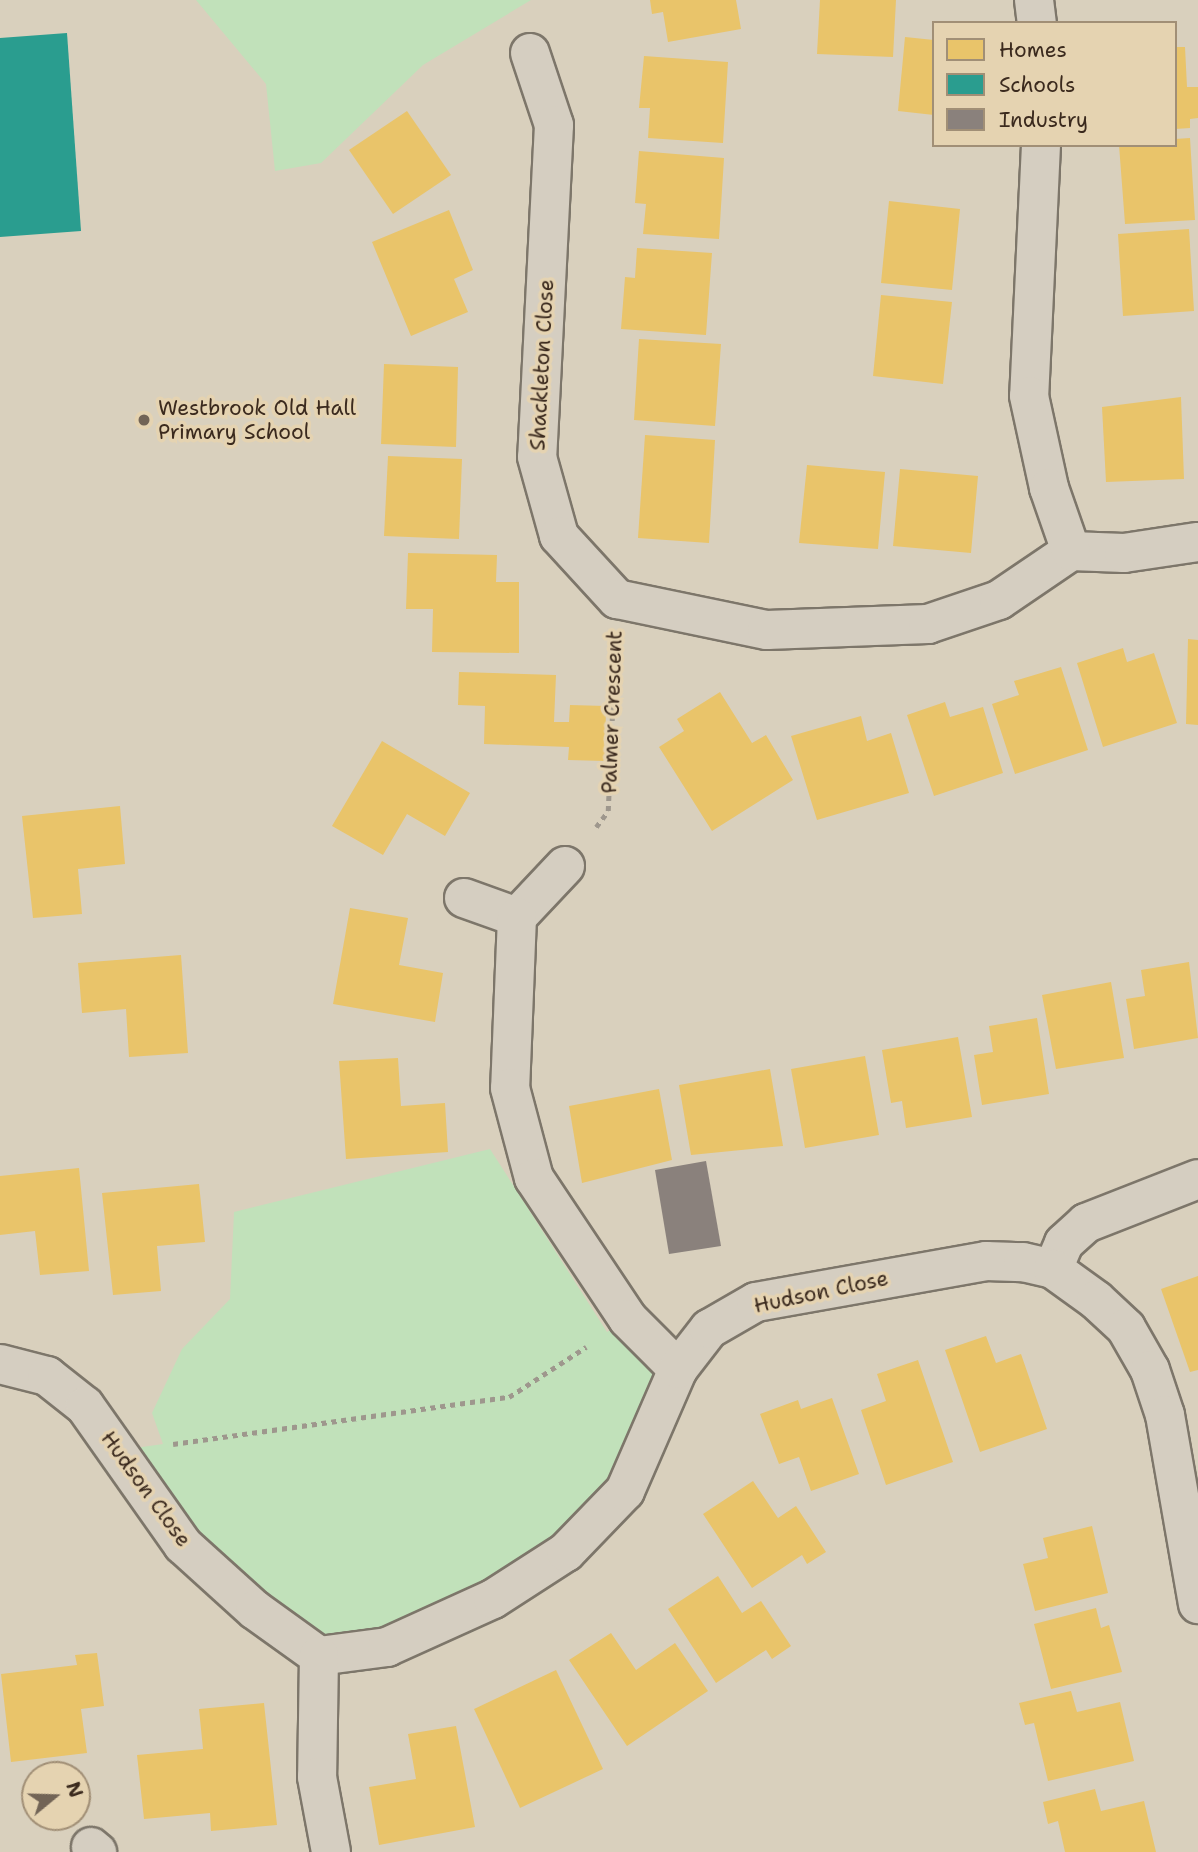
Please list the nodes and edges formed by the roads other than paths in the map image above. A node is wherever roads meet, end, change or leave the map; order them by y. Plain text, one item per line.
1 (1034, 0) edge
2 (1037, 21) edge
3 (530, 53) dead end
4 (1041, 147) edge
5 (1198, 542) edge
6 (1071, 551) junction
7 (565, 866) road end
8 (464, 898) dead end
9 (517, 917) junction
10 (1198, 1180) edge
11 (1053, 1269) junction
12 (0, 1364) edge
13 (678, 1369) junction
14 (1198, 1604) edge
15 (319, 1656) junction
16 (331, 1852) edge

1 - 2 street
3 - 6 street, Shackleton Close
4 - 6 street
5 - 6 street
7 - 9 street
8 - 9 street
9 - 13 street
10 - 11 street
11 - 13 street, Hudson Close
11 - 14 street
12 - 15 street, Hudson Close
13 - 15 street, Hudson Close
15 - 16 street

